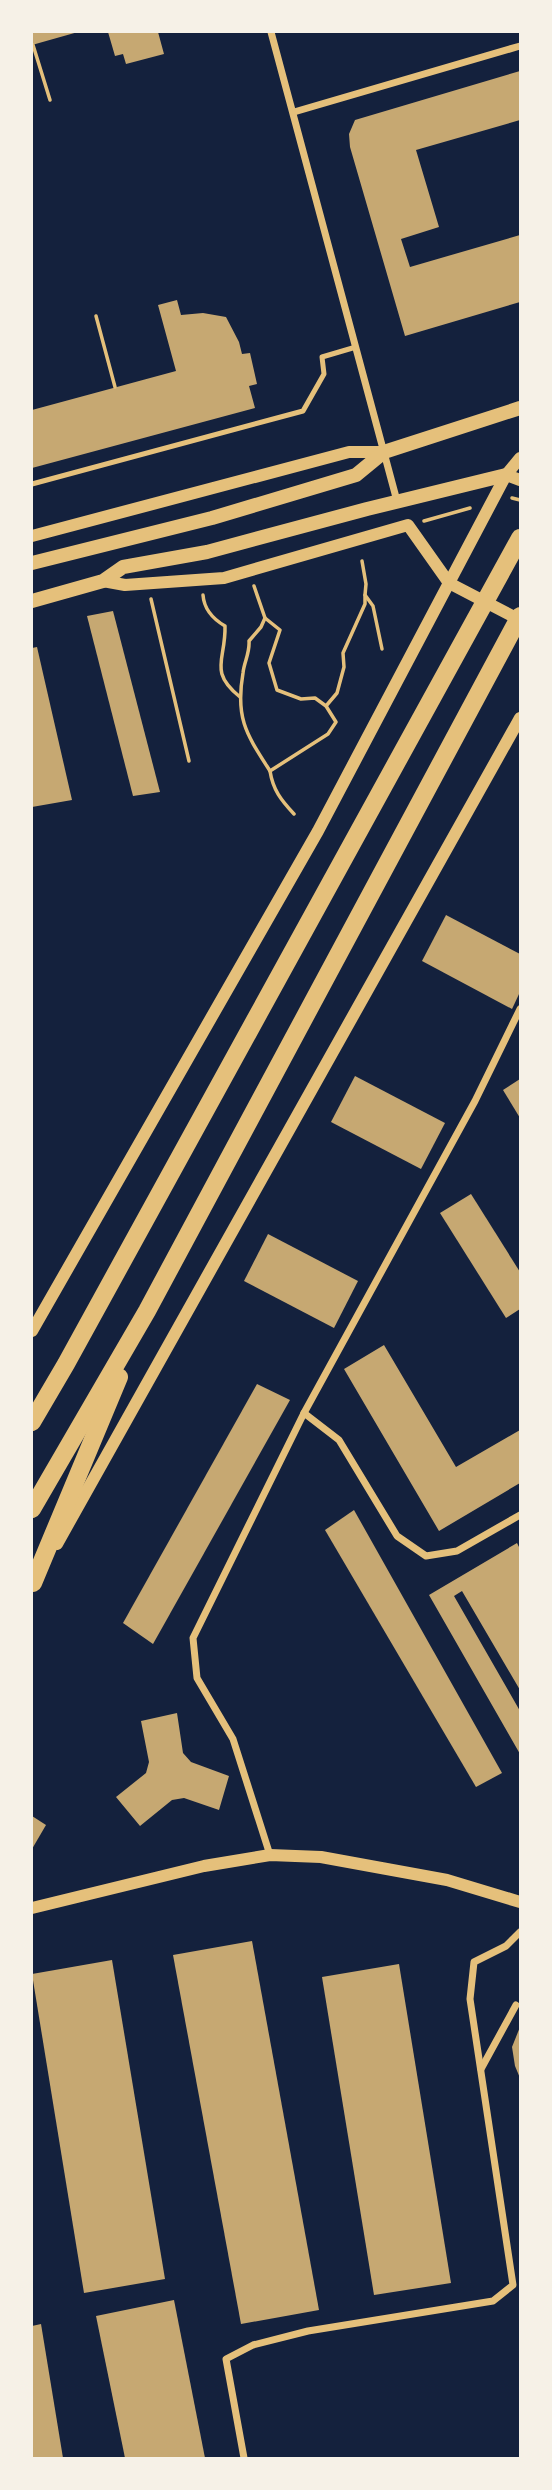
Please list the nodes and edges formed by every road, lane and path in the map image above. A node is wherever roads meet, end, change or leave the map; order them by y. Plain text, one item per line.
1 (271, 32) edge
2 (33, 45) edge
3 (520, 46) edge
4 (50, 100) dead end
5 (293, 112) junction
6 (96, 316) dead end
7 (356, 347) junction
8 (115, 387) dead end
9 (520, 408) edge
10 (384, 452) junction
11 (520, 458) edge
12 (513, 477) edge
13 (32, 484) edge
14 (520, 500) edge
15 (397, 501) junction
16 (491, 503) junction
17 (408, 525) junction
18 (32, 536) edge
19 (520, 538) edge
20 (362, 561) dead end
21 (32, 563) edge
22 (142, 563) junction
23 (103, 581) junction
24 (253, 581) dead end
25 (449, 583) junction
26 (203, 595) dead end
27 (365, 595) junction
28 (32, 601) edge
29 (265, 618) junction
30 (520, 618) edge
31 (382, 649) dead end
32 (240, 697) junction
33 (326, 706) junction
34 (520, 718) edge
35 (336, 722) junction
36 (342, 726) dead end
37 (189, 761) dead end
38 (270, 771) junction
39 (294, 814) dead end
40 (520, 1010) edge
41 (147, 1311) junction
42 (32, 1331) edge
43 (66, 1364) junction
44 (32, 1402) edge
45 (304, 1413) junction
46 (32, 1422) edge
47 (32, 1509) edge
48 (520, 1515) edge
49 (32, 1585) edge
50 (270, 1855) junction
51 (520, 1902) edge
52 (32, 1908) edge
53 (520, 1932) edge
54 (516, 2005) dead end
55 (481, 2069) junction
56 (244, 2459) edge

1 - 5 street
2 - 4 path
3 - 5 street
5 - 7 street
6 - 8 path
7 - 10 street
7 - 13 lane
9 - 10 main road
10 - 15 street
10 - 18 street
10 - 21 main road
11 - 12 street
12 - 15 main road
12 - 16 street
14 - 16 path
15 - 22 main road
16 - 17 path
16 - 25 street
17 - 23 street
17 - 25 street
19 - 43 highway
20 - 27 path
22 - 23 main road
22 - 37 path
23 - 28 main road
24 - 29 path
25 - 30 street
25 - 42 street
26 - 32 path
27 - 31 path
27 - 33 path
29 - 32 path
29 - 33 path
30 - 41 highway
32 - 38 path
33 - 35 path
34 - 49 street
35 - 36 path
35 - 38 path
38 - 39 path
40 - 45 street
41 - 47 highway
41 - 49 highway
43 - 44 highway
43 - 46 highway
45 - 48 street
45 - 50 street
50 - 51 street
50 - 52 street
53 - 55 street
54 - 55 street
55 - 56 street

